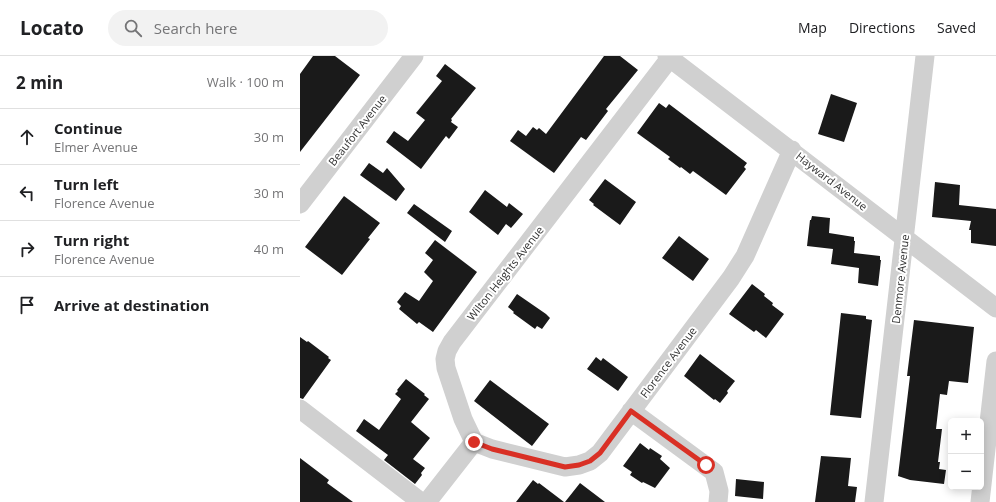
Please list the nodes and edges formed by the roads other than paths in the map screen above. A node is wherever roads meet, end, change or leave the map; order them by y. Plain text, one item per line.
1 (414, 56) edge
2 (925, 56) edge
3 (668, 57) edge
4 (792, 150) junction
5 (300, 204) edge
6 (904, 238) junction
7 (996, 308) edge
8 (996, 361) edge
9 (300, 409) edge
10 (631, 411) junction
11 (474, 442) junction
12 (421, 502) edge
13 (427, 502) edge
14 (718, 502) edge
15 (874, 502) edge
16 (980, 502) edge

1 - 5 street, Beaufort Avenue
2 - 6 street, Denmore Avenue
3 - 4 street, Hayward Avenue
3 - 11 street, Wilton Heights Avenue
4 - 6 street, Hayward Avenue
4 - 10 street, Florence Avenue
6 - 7 street, Hayward Avenue
6 - 15 street, Denmore Avenue
8 - 16 street
9 - 12 street
10 - 11 street, Florence Avenue
10 - 14 street
11 - 13 street

